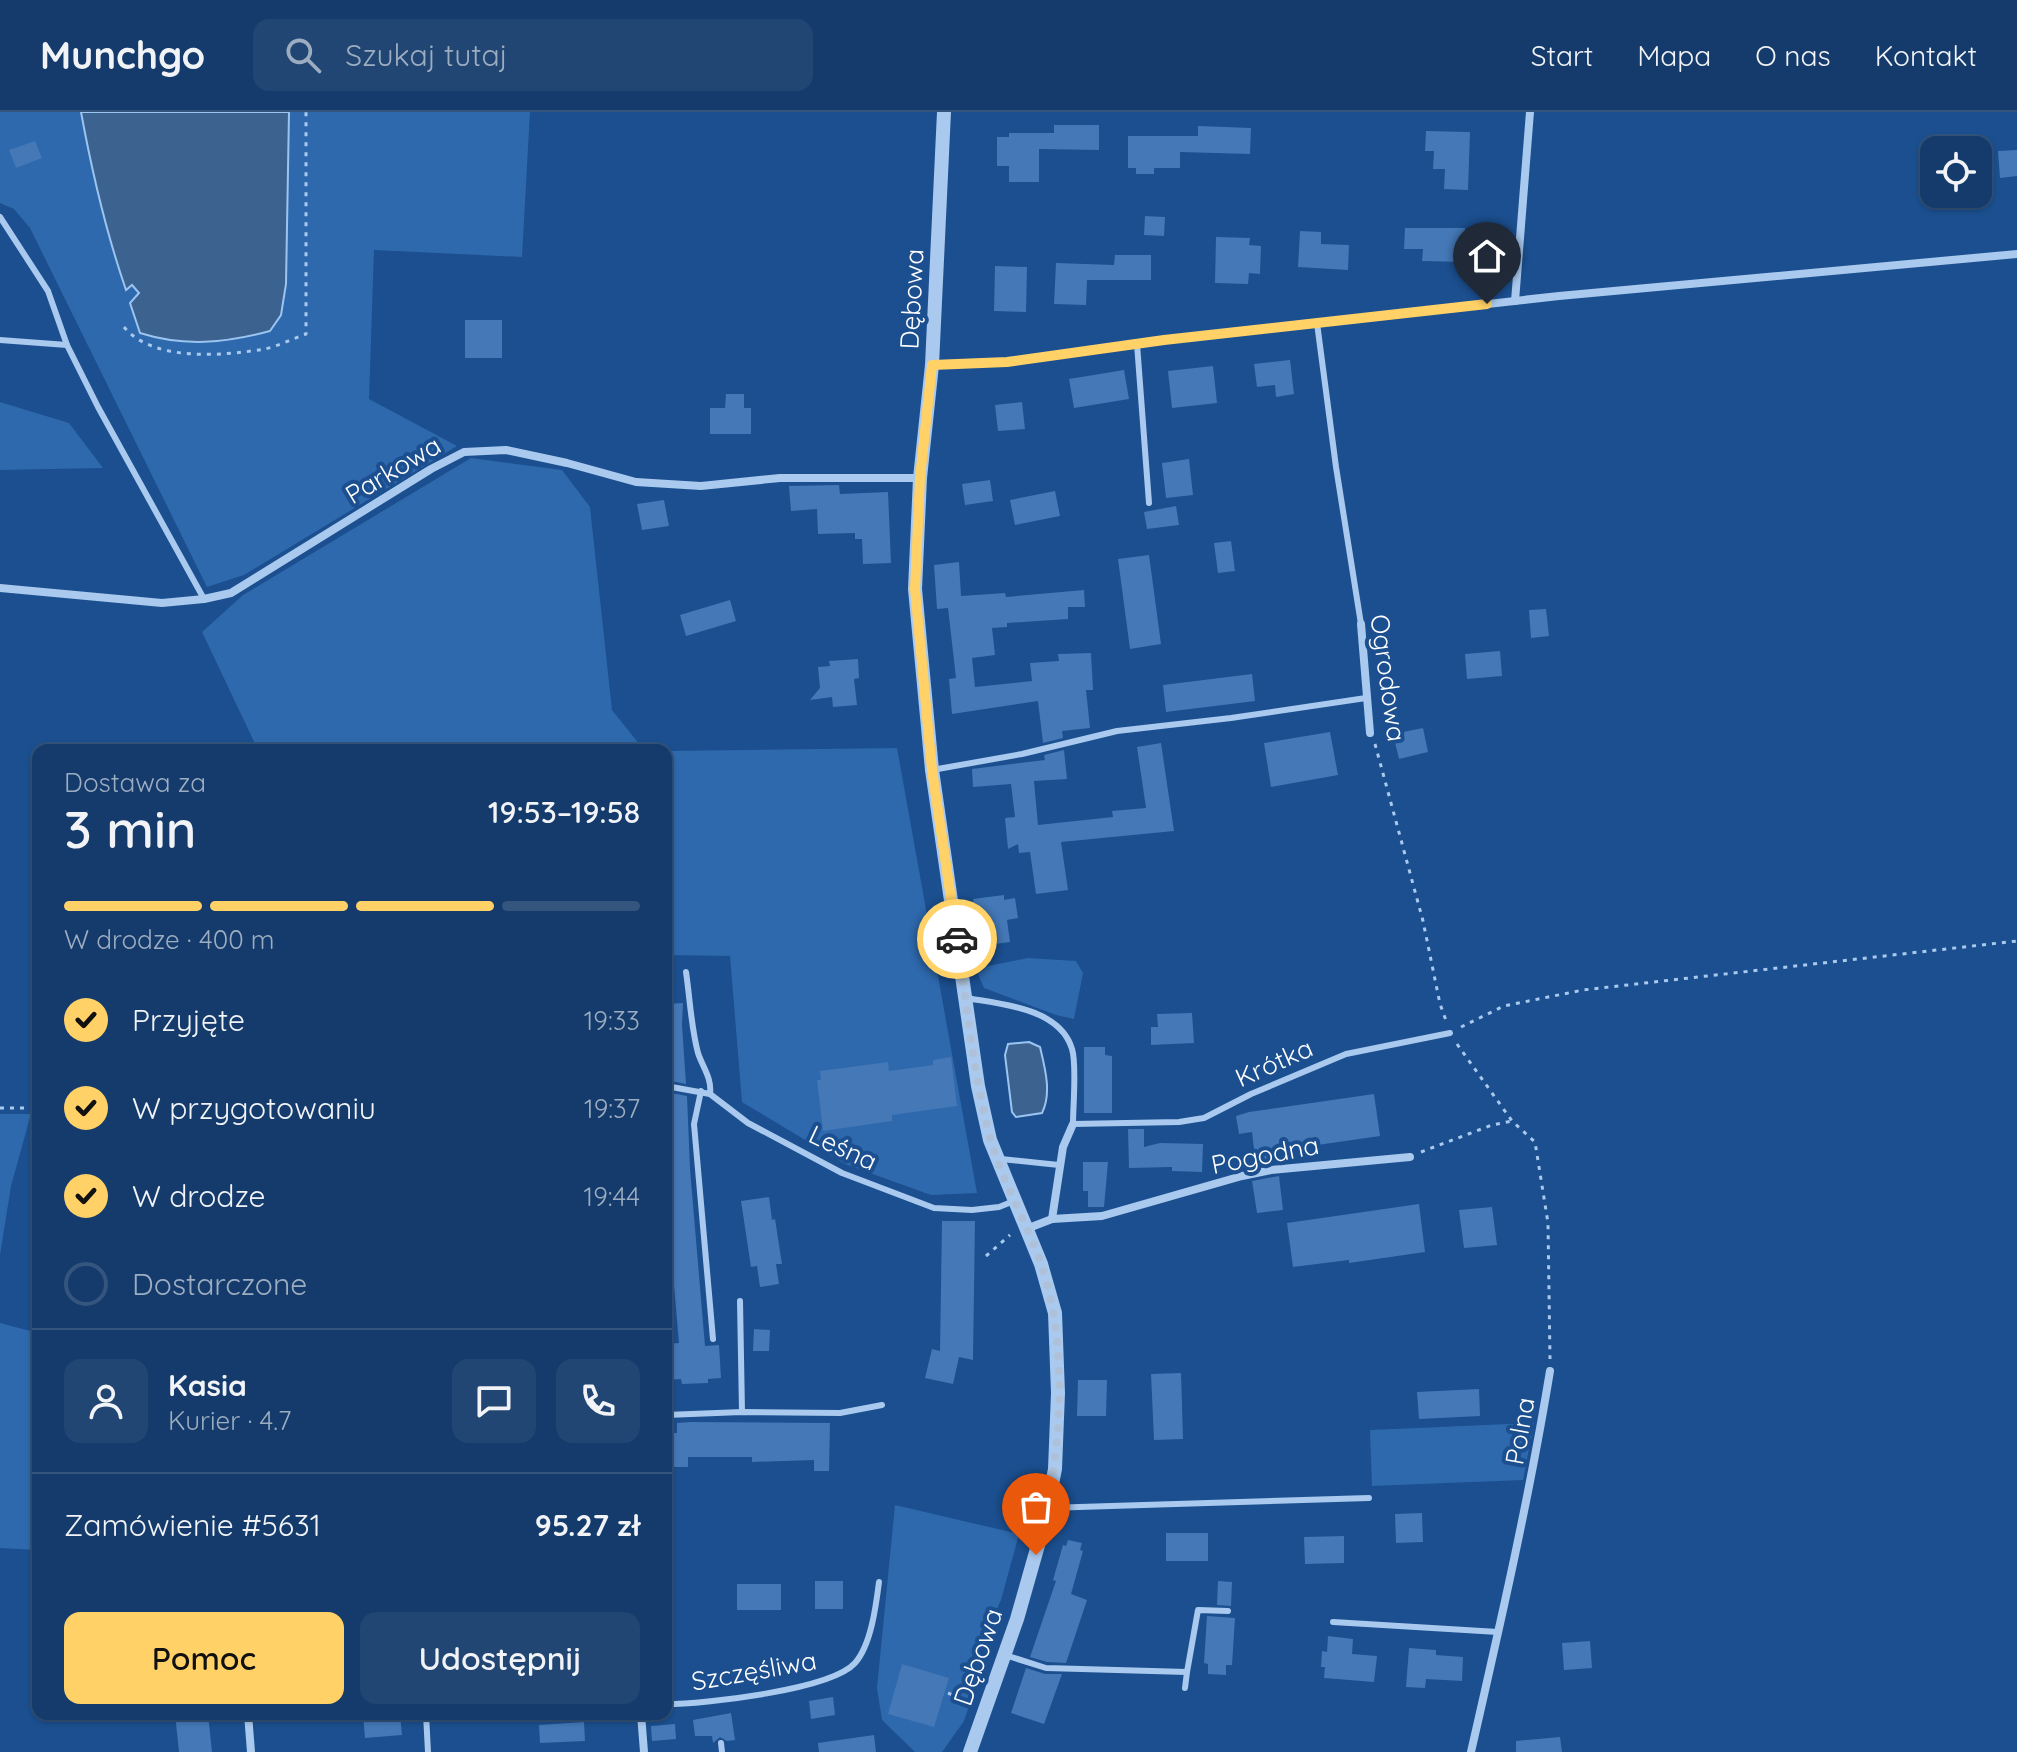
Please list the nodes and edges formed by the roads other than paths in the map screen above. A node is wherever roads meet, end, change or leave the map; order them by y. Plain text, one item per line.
1 (944, 112) edge
2 (1530, 112) edge
3 (0, 217) edge
4 (2017, 254) edge
5 (1515, 301) junction
6 (1317, 323) junction
7 (0, 340) edge
8 (1137, 344) junction
9 (67, 345) junction
10 (932, 365) junction
11 (920, 478) junction
12 (1149, 503) dead end
13 (0, 588) edge
14 (204, 599) junction
15 (1361, 624) joint
16 (1366, 698) junction
17 (1370, 733) road end
18 (932, 770) junction
19 (686, 972) dead end
20 (966, 998) junction
21 (1450, 1033) road end
22 (672, 1087) edge
23 (701, 1091) junction
24 (710, 1094) junction
25 (1073, 1124) junction
26 (1410, 1157) road end
27 (997, 1159) junction
28 (1059, 1165) junction
29 (1014, 1201) junction
30 (1052, 1219) junction
31 (1026, 1229) junction
32 (740, 1301) dead end
33 (713, 1339) dead end
34 (1550, 1371) road end
35 (882, 1405) dead end
36 (742, 1412) junction
37 (672, 1415) edge
38 (1369, 1498) dead end
39 (1047, 1508) junction
40 (879, 1582) dead end
41 (1228, 1611) dead end
42 (1333, 1622) dead end
43 (1498, 1632) junction
44 (1005, 1655) junction
45 (1187, 1672) junction
46 (1185, 1688) dead end
47 (672, 1704) edge
48 (248, 1720) edge
49 (426, 1720) edge
50 (641, 1720) edge
51 (721, 1743) dead end
52 (251, 1752) edge
53 (428, 1752) edge
54 (644, 1752) edge
55 (722, 1752) edge
56 (970, 1752) edge
57 (1471, 1752) edge

1 - 10 street, Dębowa
2 - 5 street
3 - 9 lane
4 - 5 street
5 - 6 street
6 - 8 street
6 - 15 lane, Ogrodowa
7 - 9 lane
8 - 10 street
8 - 12 lane
9 - 14 lane
10 - 11 street, Dębowa
11 - 14 street, Parkowa
11 - 18 street, Dębowa
13 - 14 street, Parkowa
15 - 16 street, Ogrodowa
16 - 17 street, Ogrodowa
16 - 18 lane
18 - 20 street, Dębowa
19 - 24 lane
20 - 25 lane
20 - 27 street, Dębowa
21 - 25 lane, Krótka
22 - 23 lane, Leśna
23 - 24 lane, Leśna
23 - 33 lane
24 - 29 lane, Leśna
25 - 28 street
26 - 30 street, Pogodna
27 - 28 lane
27 - 29 street, Dębowa
28 - 30 street
29 - 31 street, Dębowa
30 - 31 street, Pogodna
31 - 39 street, Dębowa
32 - 36 lane
34 - 43 street, Polna
35 - 36 lane
36 - 37 lane
38 - 39 lane
39 - 44 street, Dębowa
40 - 47 lane, Szczęśliwa
41 - 45 lane
42 - 43 lane
43 - 57 street, Polna
44 - 45 lane
44 - 56 street, Dębowa
45 - 46 lane
48 - 52 street
49 - 53 lane
50 - 54 street
51 - 55 lane

